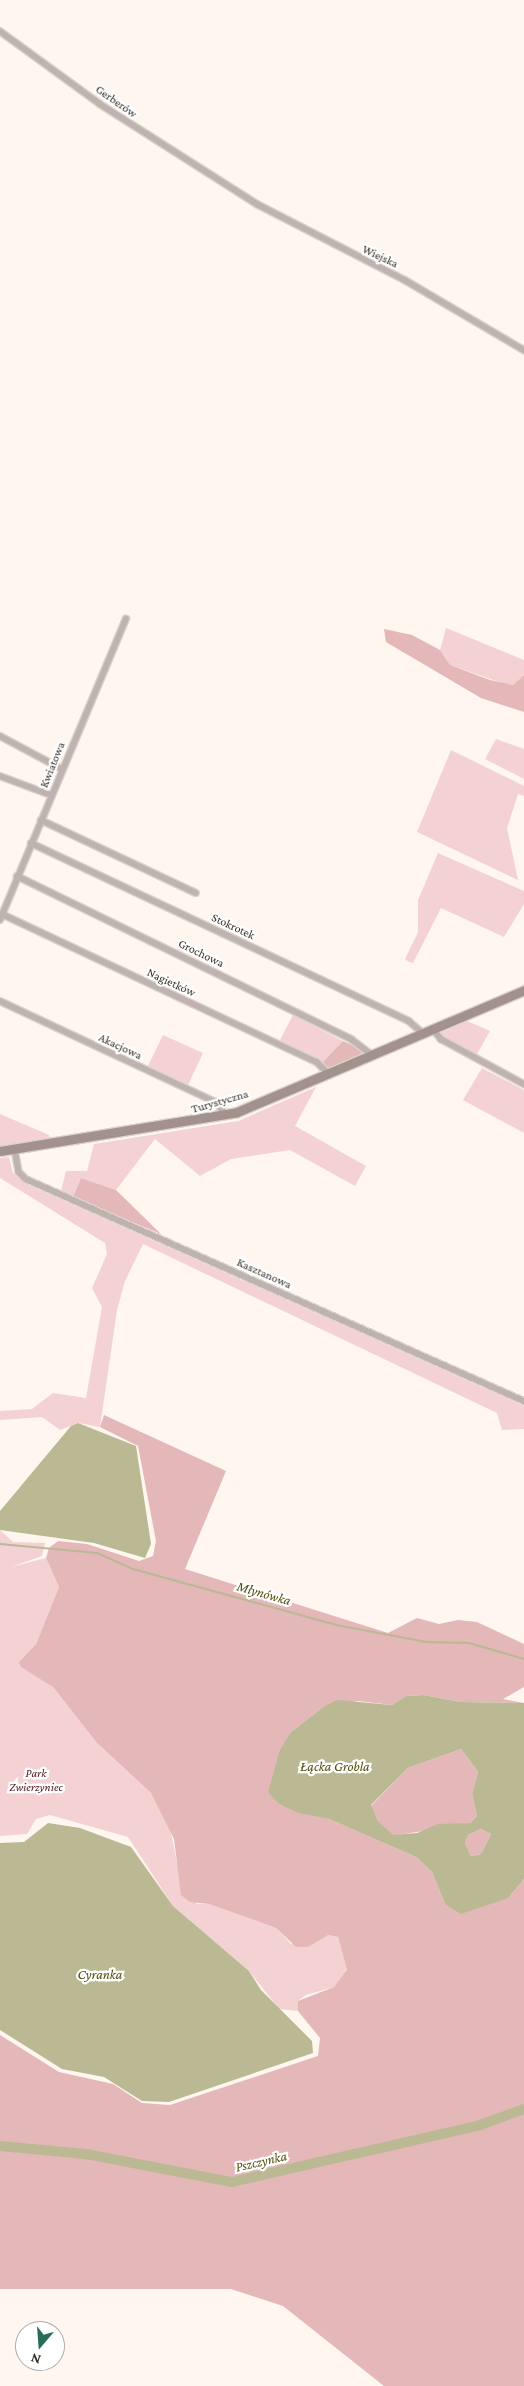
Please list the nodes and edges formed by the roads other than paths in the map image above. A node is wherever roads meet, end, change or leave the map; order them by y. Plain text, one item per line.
1 (0, 31) edge
2 (226, 184) joint
3 (524, 350) edge
4 (126, 619) dead end
5 (0, 736) edge
6 (62, 769) junction
7 (0, 776) edge
8 (51, 795) junction
9 (41, 820) junction
10 (31, 843) junction
11 (17, 876) junction
12 (196, 893) dead end
13 (1, 918) edge
14 (524, 990) edge
15 (0, 1001) edge
16 (434, 1029) junction
17 (423, 1033) junction
18 (372, 1055) junction
19 (329, 1074) junction
20 (524, 1084) edge
21 (226, 1115) junction
22 (15, 1149) junction
23 (0, 1151) edge
24 (524, 1401) edge

1 - 2 street, Gerberów
2 - 3 street, Wiejska
4 - 6 street, Kwiatowa
5 - 6 street
6 - 8 street, Kwiatowa
7 - 8 street
8 - 9 street, Kwiatowa
9 - 10 street, Kwiatowa
9 - 12 street
10 - 11 street, Kwiatowa
10 - 17 street, Stokrotek
11 - 13 street, Kwiatowa
11 - 18 street, Grochowa
13 - 19 street, Nagietków
14 - 16 main road, Turystyczna
15 - 21 street, Akacjowa
16 - 17 main road, Turystyczna
16 - 20 street
17 - 18 main road, Turystyczna
18 - 19 main road, Turystyczna
19 - 21 main road, Turystyczna
21 - 22 main road, Turystyczna
22 - 23 main road, Turystyczna
22 - 24 street, Kasztanowa

